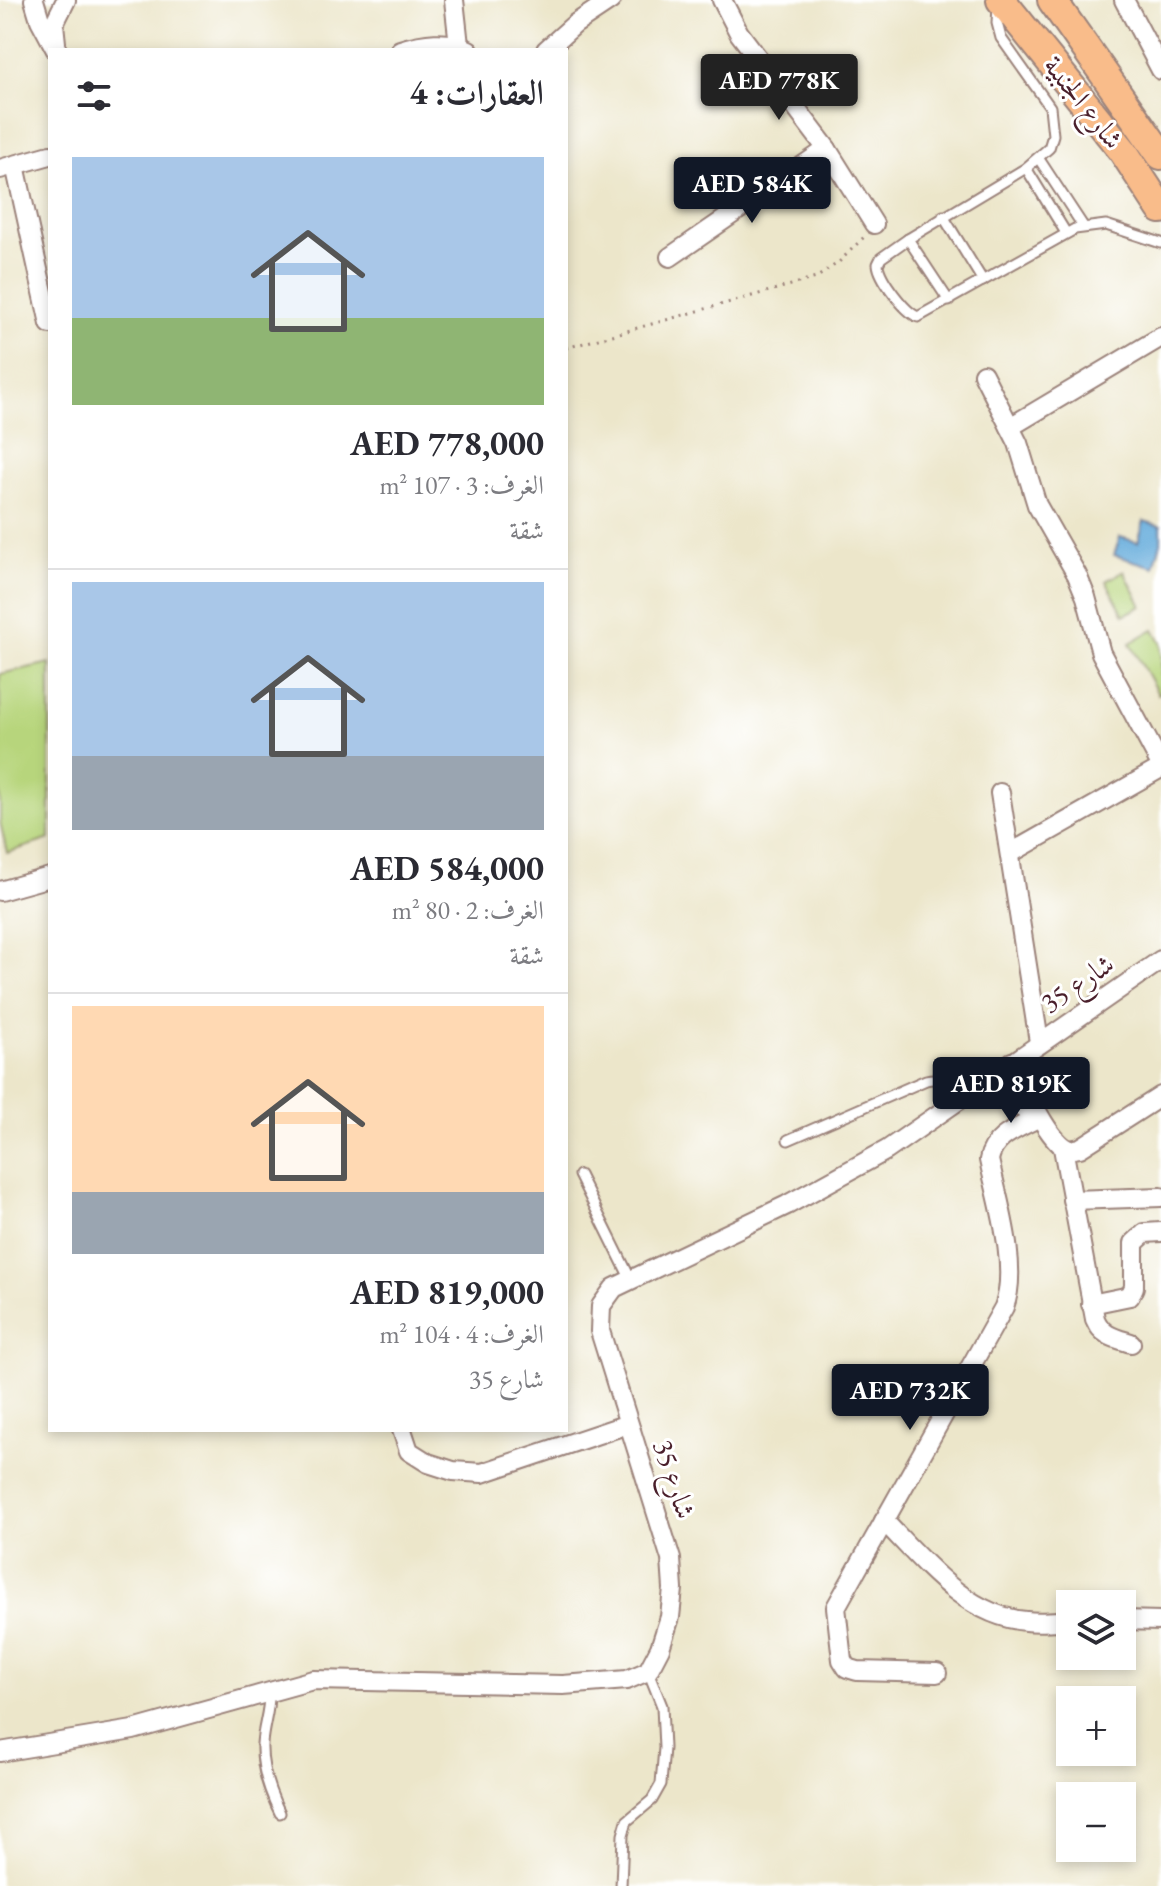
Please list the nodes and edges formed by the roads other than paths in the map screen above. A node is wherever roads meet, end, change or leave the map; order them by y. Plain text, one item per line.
1 (34, 0) edge
2 (66, 0) edge
3 (454, 0) edge
4 (611, 0) edge
5 (722, 0) edge
6 (1000, 0) edge
7 (1052, 0) edge
8 (1124, 0) edge
9 (581, 9) edge
10 (55, 48) edge
11 (56, 48) edge
12 (409, 48) edge
13 (464, 48) edge
14 (548, 48) edge
15 (1161, 70) edge
16 (827, 149) junction
17 (1161, 155) edge
18 (48, 156) edge
19 (1039, 159) junction
20 (7, 167) edge
21 (1026, 168) junction
22 (1161, 209) edge
23 (943, 216) junction
24 (874, 224) road end
25 (1083, 226) junction
26 (1066, 233) junction
27 (908, 239) junction
28 (1161, 243) edge
29 (670, 257) dead end
30 (983, 281) junction
31 (949, 301) junction
32 (48, 317) edge
33 (1161, 337) edge
34 (983, 374) dead end
35 (1010, 427) junction
36 (1161, 766) edge
37 (1000, 793) dead end
38 (1011, 853) junction
39 (48, 878) edge
40 (0, 891) edge
41 (1161, 960) edge
42 (1039, 1042) junction
43 (1005, 1067) junction
44 (964, 1096) junction
45 (1161, 1096) edge
46 (1039, 1117) junction
47 (788, 1140) dead end
48 (1063, 1148) junction
49 (579, 1175) dead end
50 (1161, 1197) edge
51 (1072, 1200) junction
52 (1161, 1232) edge
53 (631, 1280) junction
54 (1091, 1304) junction
55 (1131, 1343) dead end
56 (628, 1424) junction
57 (403, 1432) edge
58 (884, 1521) junction
59 (1056, 1620) edge
60 (1136, 1620) edge
61 (1161, 1621) edge
62 (648, 1671) junction
63 (937, 1673) dead end
64 (269, 1692) junction
65 (0, 1752) edge
66 (280, 1813) dead end
67 (621, 1886) edge

1 - 10 street
2 - 11 street
3 - 13 street
4 - 9 street
5 - 16 street
6 - 19 lane
6 - 22 main road, شارع الجنبية
7 - 17 main road, شارع الجنبية
8 - 15 street
9 - 14 street
12 - 13 street
16 - 24 street
16 - 29 street
18 - 20 street
19 - 21 lane
19 - 25 lane
20 - 32 street
21 - 23 lane
21 - 26 lane
23 - 27 lane
23 - 30 lane
25 - 26 lane
25 - 28 lane
26 - 30 lane
27 - 31 lane
27 - 31 lane
30 - 31 lane
33 - 35 street
34 - 35 street
35 - 36 street
36 - 38 street
37 - 38 street
38 - 42 street
39 - 40 street
41 - 42 street, شارع 35
42 - 43 street, شارع 35
43 - 44 street, شارع 35
43 - 46 street
44 - 47 lane
44 - 53 street, شارع 35
45 - 48 street
46 - 48 street
46 - 58 street
48 - 51 street
49 - 53 lane
50 - 51 street
51 - 54 street
52 - 54 street
53 - 56 street, شارع 35
54 - 55 street
56 - 57 street
56 - 62 street, شارع 35
58 - 59 street
58 - 63 street
60 - 61 street
62 - 64 street
62 - 67 lane
64 - 65 street
64 - 66 lane

